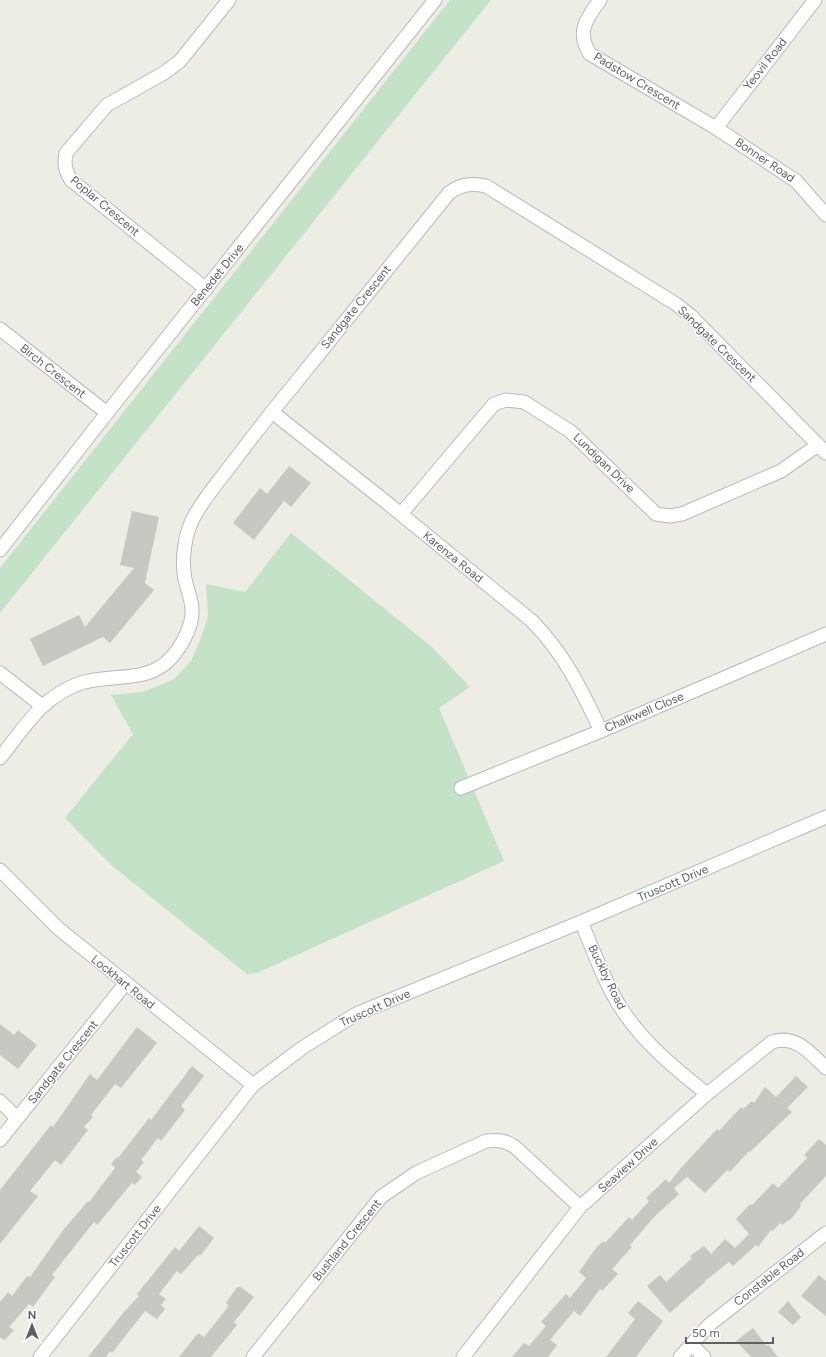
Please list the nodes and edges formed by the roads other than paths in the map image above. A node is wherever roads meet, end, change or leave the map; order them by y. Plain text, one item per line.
1 (229, 0) edge
2 (435, 0) edge
3 (600, 0) edge
4 (815, 0) edge
5 (716, 128) junction
6 (826, 215) edge
7 (206, 289) junction
8 (0, 329) edge
9 (272, 412) junction
10 (107, 413) junction
11 (822, 449) edge
12 (401, 514) junction
13 (0, 550) edge
14 (826, 634) edge
15 (0, 673) edge
16 (41, 705) junction
17 (601, 731) junction
18 (0, 758) edge
19 (461, 788) dead end
20 (826, 817) edge
21 (0, 870) edge
22 (581, 922) junction
23 (125, 984) junction
24 (826, 1068) edge
25 (253, 1085) junction
26 (707, 1094) junction
27 (0, 1101) edge
28 (17, 1118) junction
29 (0, 1140) edge
30 (580, 1207) junction
31 (826, 1233) edge
32 (691, 1344) junction
33 (40, 1357) edge
34 (253, 1357) edge
35 (463, 1357) edge
36 (680, 1357) edge
37 (704, 1357) edge

1 - 7 street, Poplar Crescent
2 - 7 street, Benedet Drive
3 - 5 street, Padstow Crescent
4 - 5 street, Yeovil Road
5 - 6 street, Bonner Road
7 - 10 street, Benedet Drive
8 - 10 street, Birch Crescent
9 - 11 street, Sandgate Crescent
9 - 12 street, Karenza Road
9 - 16 street, Sandgate Crescent
10 - 13 street, Benedet Drive
11 - 12 street, Lundigan Drive
12 - 17 street, Karenza Road
14 - 17 street, Chalkwell Close
15 - 16 street
16 - 18 street, Sandgate Crescent
17 - 19 street, Chalkwell Close
20 - 22 street, Truscott Drive
21 - 23 street, Lockhart Road
22 - 25 street, Truscott Drive
22 - 26 street, Buckby Road
23 - 25 street, Lockhart Road
23 - 28 street, Sandgate Crescent
24 - 26 street, Seaview Drive
25 - 33 street, Truscott Drive
26 - 30 street, Seaview Drive
27 - 28 street
28 - 29 street, Sandgate Crescent
30 - 34 street, Bushland Crescent
30 - 35 street, Seaview Drive
31 - 32 street, Constable Road
32 - 36 street, Constable Road
32 - 37 street

